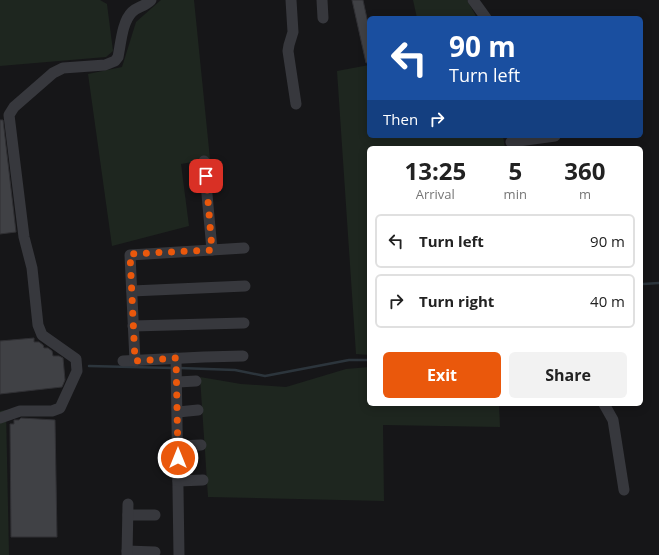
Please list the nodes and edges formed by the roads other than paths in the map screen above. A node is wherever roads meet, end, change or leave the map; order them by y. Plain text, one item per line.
1 (151, 0) edge
2 (291, 0) edge
3 (322, 0) edge
4 (473, 0) edge
5 (485, 16) edge
6 (323, 18) dead end
7 (296, 104) dead end
8 (5, 115) edge
9 (540, 138) edge
10 (511, 142) edge
11 (204, 161) dead end
12 (244, 248) dead end
13 (212, 250) junction
14 (245, 286) dead end
15 (132, 291) junction
16 (244, 323) dead end
17 (133, 326) junction
18 (243, 356) dead end
19 (176, 358) junction
20 (123, 361) dead end
21 (135, 361) junction
22 (196, 381) dead end
23 (178, 382) junction
24 (605, 406) edge
25 (198, 410) dead end
26 (178, 412) junction
27 (0, 418) edge
28 (201, 445) dead end
29 (178, 446) junction
30 (203, 480) dead end
31 (178, 481) junction
32 (624, 490) dead end
33 (155, 515) dead end
34 (155, 552) dead end
35 (127, 553) edge
36 (179, 555) edge

1 - 8 street
2 - 7 street
3 - 6 street
4 - 5 street
8 - 27 street
9 - 10 street
11 - 13 street
12 - 13 street
13 - 15 street
14 - 15 street
15 - 17 street
16 - 17 street
17 - 21 street
18 - 19 street
19 - 21 street
19 - 23 street
20 - 21 street
22 - 23 street
23 - 26 street
24 - 32 street
25 - 26 street
26 - 29 street
28 - 29 street
29 - 31 street
30 - 31 street
31 - 36 street
33 - 35 street
34 - 35 street

